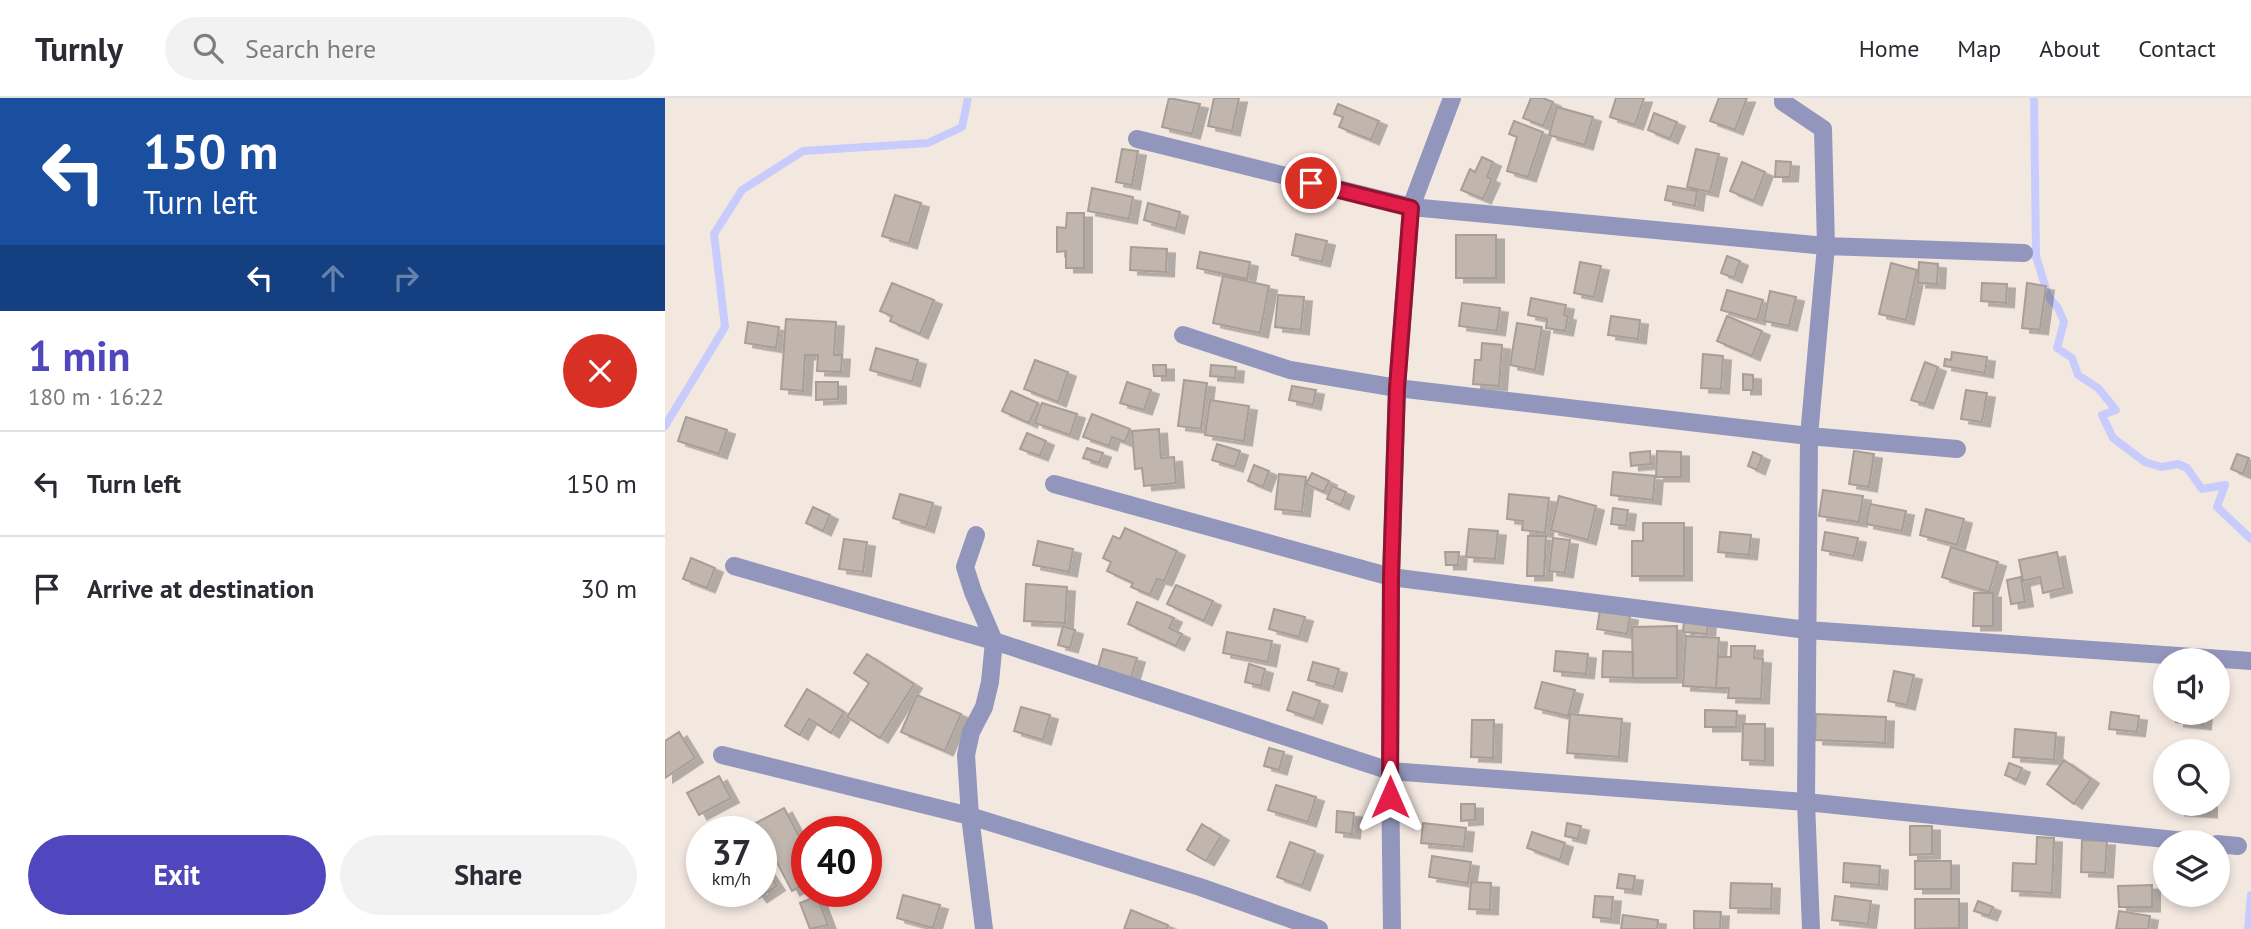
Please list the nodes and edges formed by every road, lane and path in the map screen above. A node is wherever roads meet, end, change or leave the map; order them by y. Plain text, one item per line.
1 (1452, 98) edge
2 (1783, 98) edge
3 (1137, 139) dead end
4 (1411, 208) junction
5 (1826, 246) junction
6 (2024, 253) dead end
7 (1183, 335) dead end
8 (1397, 388) junction
9 (1809, 436) junction
10 (1957, 449) dead end
11 (1054, 484) dead end
12 (976, 536) dead end
13 (734, 566) dead end
14 (1391, 577) junction
15 (1807, 630) junction
16 (994, 641) junction
17 (2251, 661) edge
18 (722, 755) dead end
19 (1389, 771) junction
20 (1806, 802) junction
21 (970, 816) junction
22 (2153, 838) edge
23 (2230, 845) edge
24 (2238, 846) dead end
25 (984, 929) edge
26 (1319, 929) edge
27 (1392, 929) edge
28 (1811, 929) edge

1 - 4 street
2 - 5 street
3 - 4 street
4 - 5 street
4 - 8 street
5 - 6 street
5 - 9 street
7 - 8 street
8 - 9 street
8 - 14 street
9 - 10 street
9 - 15 street
11 - 14 street
12 - 16 street
13 - 16 street
14 - 15 street
14 - 19 street
15 - 17 street
15 - 20 street
16 - 19 street
16 - 21 street
18 - 21 street
19 - 20 street
19 - 27 street
20 - 22 street
20 - 28 street
21 - 25 street
21 - 26 street
23 - 24 street

